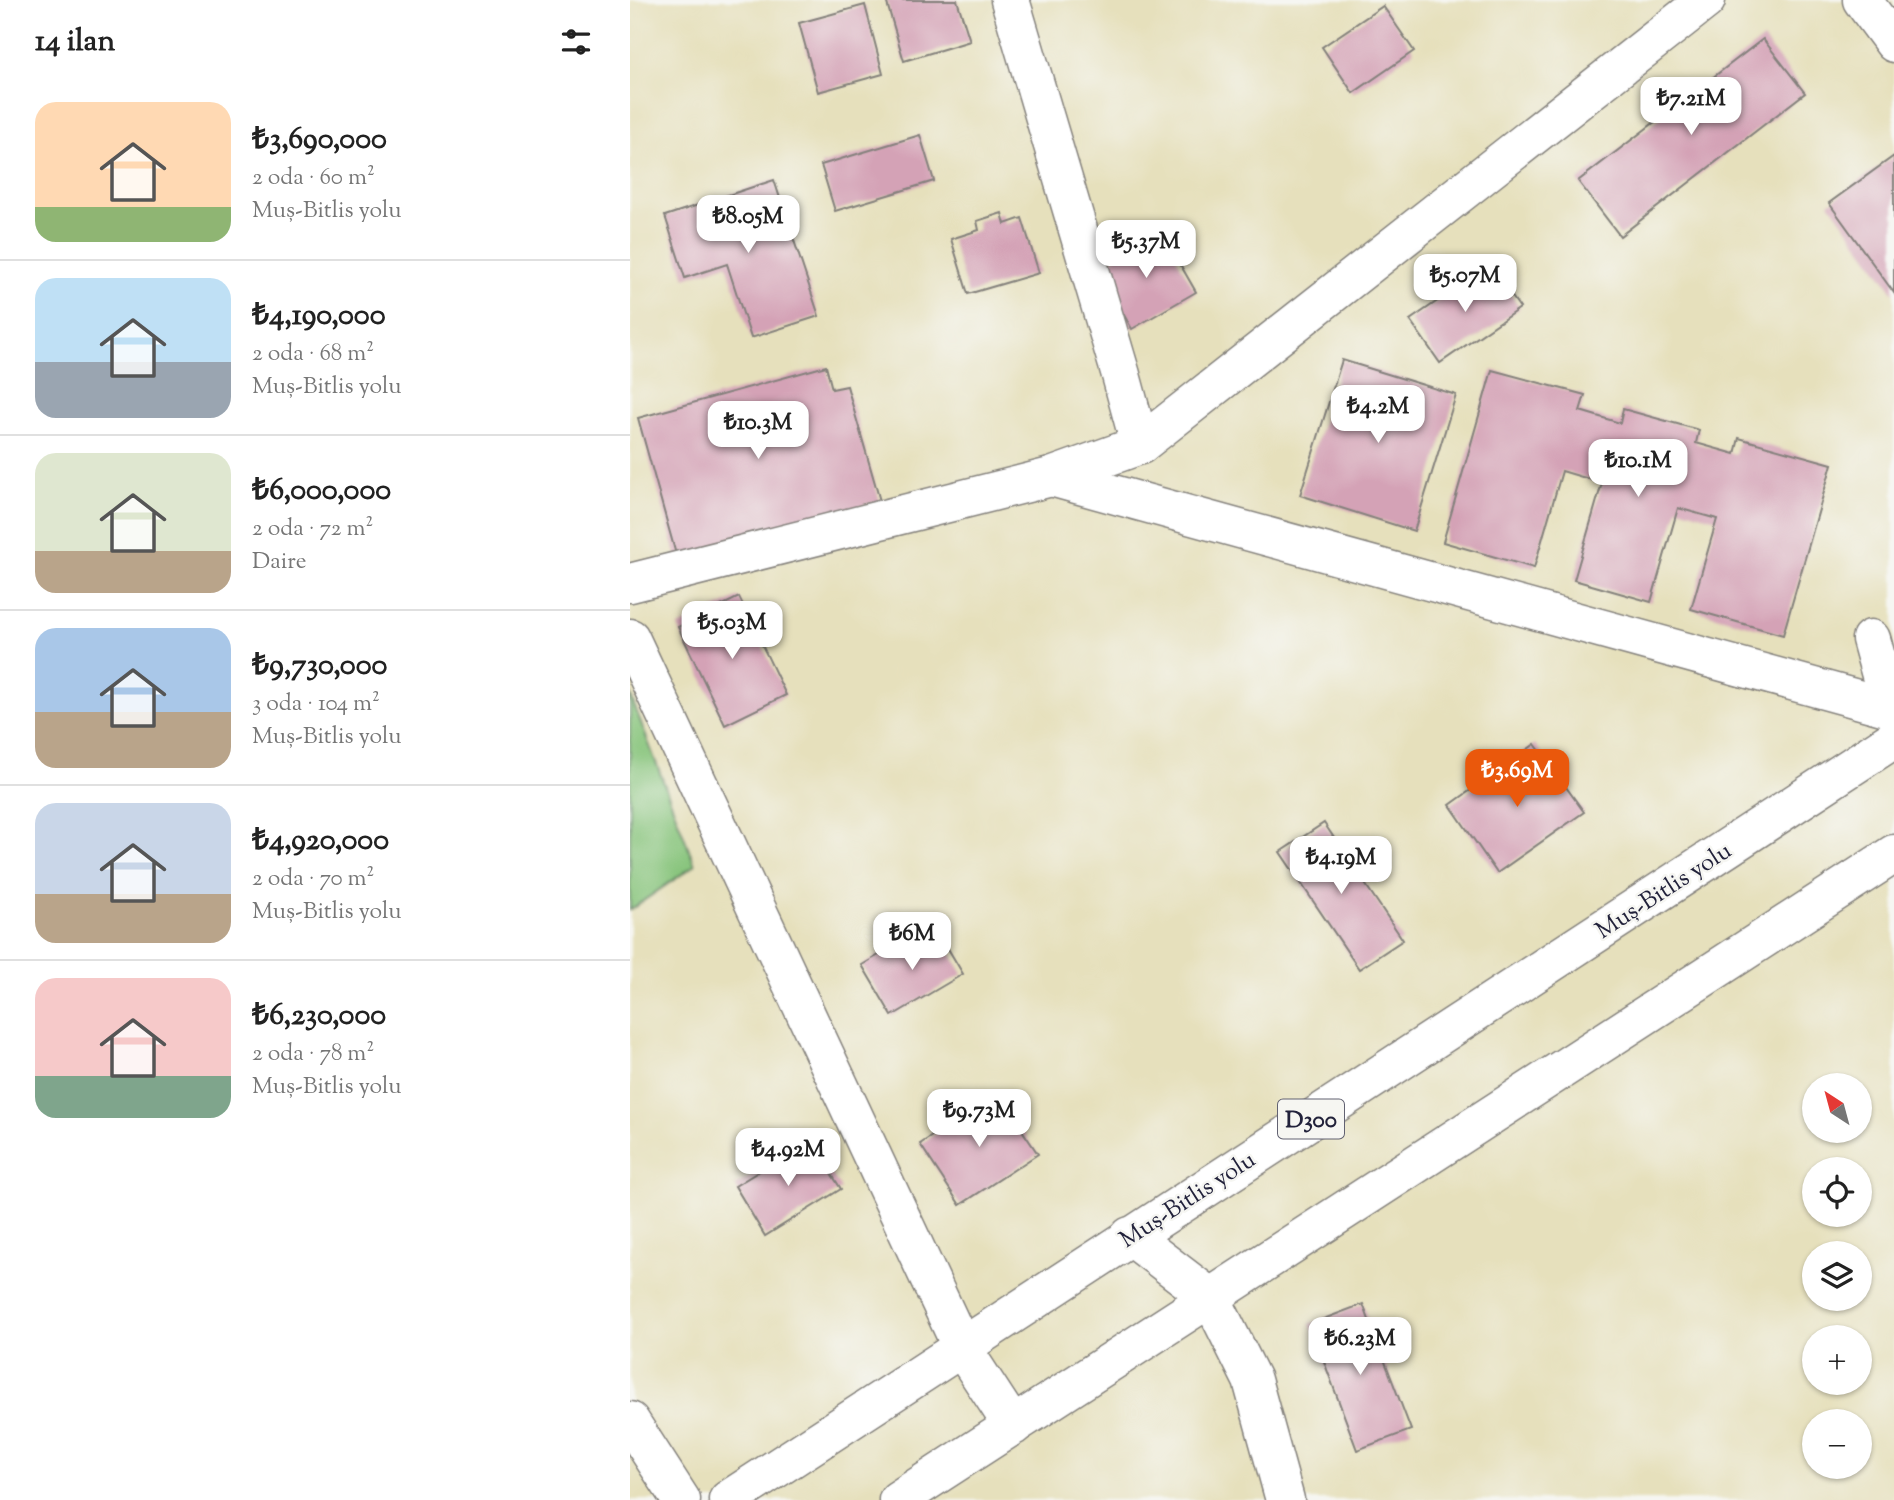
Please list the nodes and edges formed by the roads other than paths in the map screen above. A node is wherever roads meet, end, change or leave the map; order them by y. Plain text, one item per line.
1 (1010, 0) edge
2 (1706, 0) edge
3 (1862, 0) edge
4 (1894, 43) edge
5 (1140, 445) junction
6 (1051, 477) junction
7 (630, 583) edge
8 (630, 638) edge
9 (1871, 639) dead end
10 (1893, 716) edge
11 (1894, 853) edge
12 (1130, 1236) junction
13 (1211, 1298) junction
14 (962, 1348) junction
15 (630, 1421) edge
16 (1013, 1426) junction
17 (681, 1500) edge
18 (729, 1500) edge
19 (898, 1500) edge
20 (1285, 1500) edge

1 - 5 main road
2 - 5 main road
3 - 4 main road
5 - 6 main road
6 - 7 main road
6 - 10 main road
8 - 14 main road
9 - 10 main road
10 - 12 main road, Muş-Bitlis yolu / D300
11 - 13 main road
12 - 13 main road
12 - 14 main road, Muş-Bitlis yolu / D300
13 - 16 main road
13 - 20 main road
14 - 16 main road
14 - 18 main road, Muş-Bitlis yolu / D300
15 - 17 main road
16 - 19 main road

